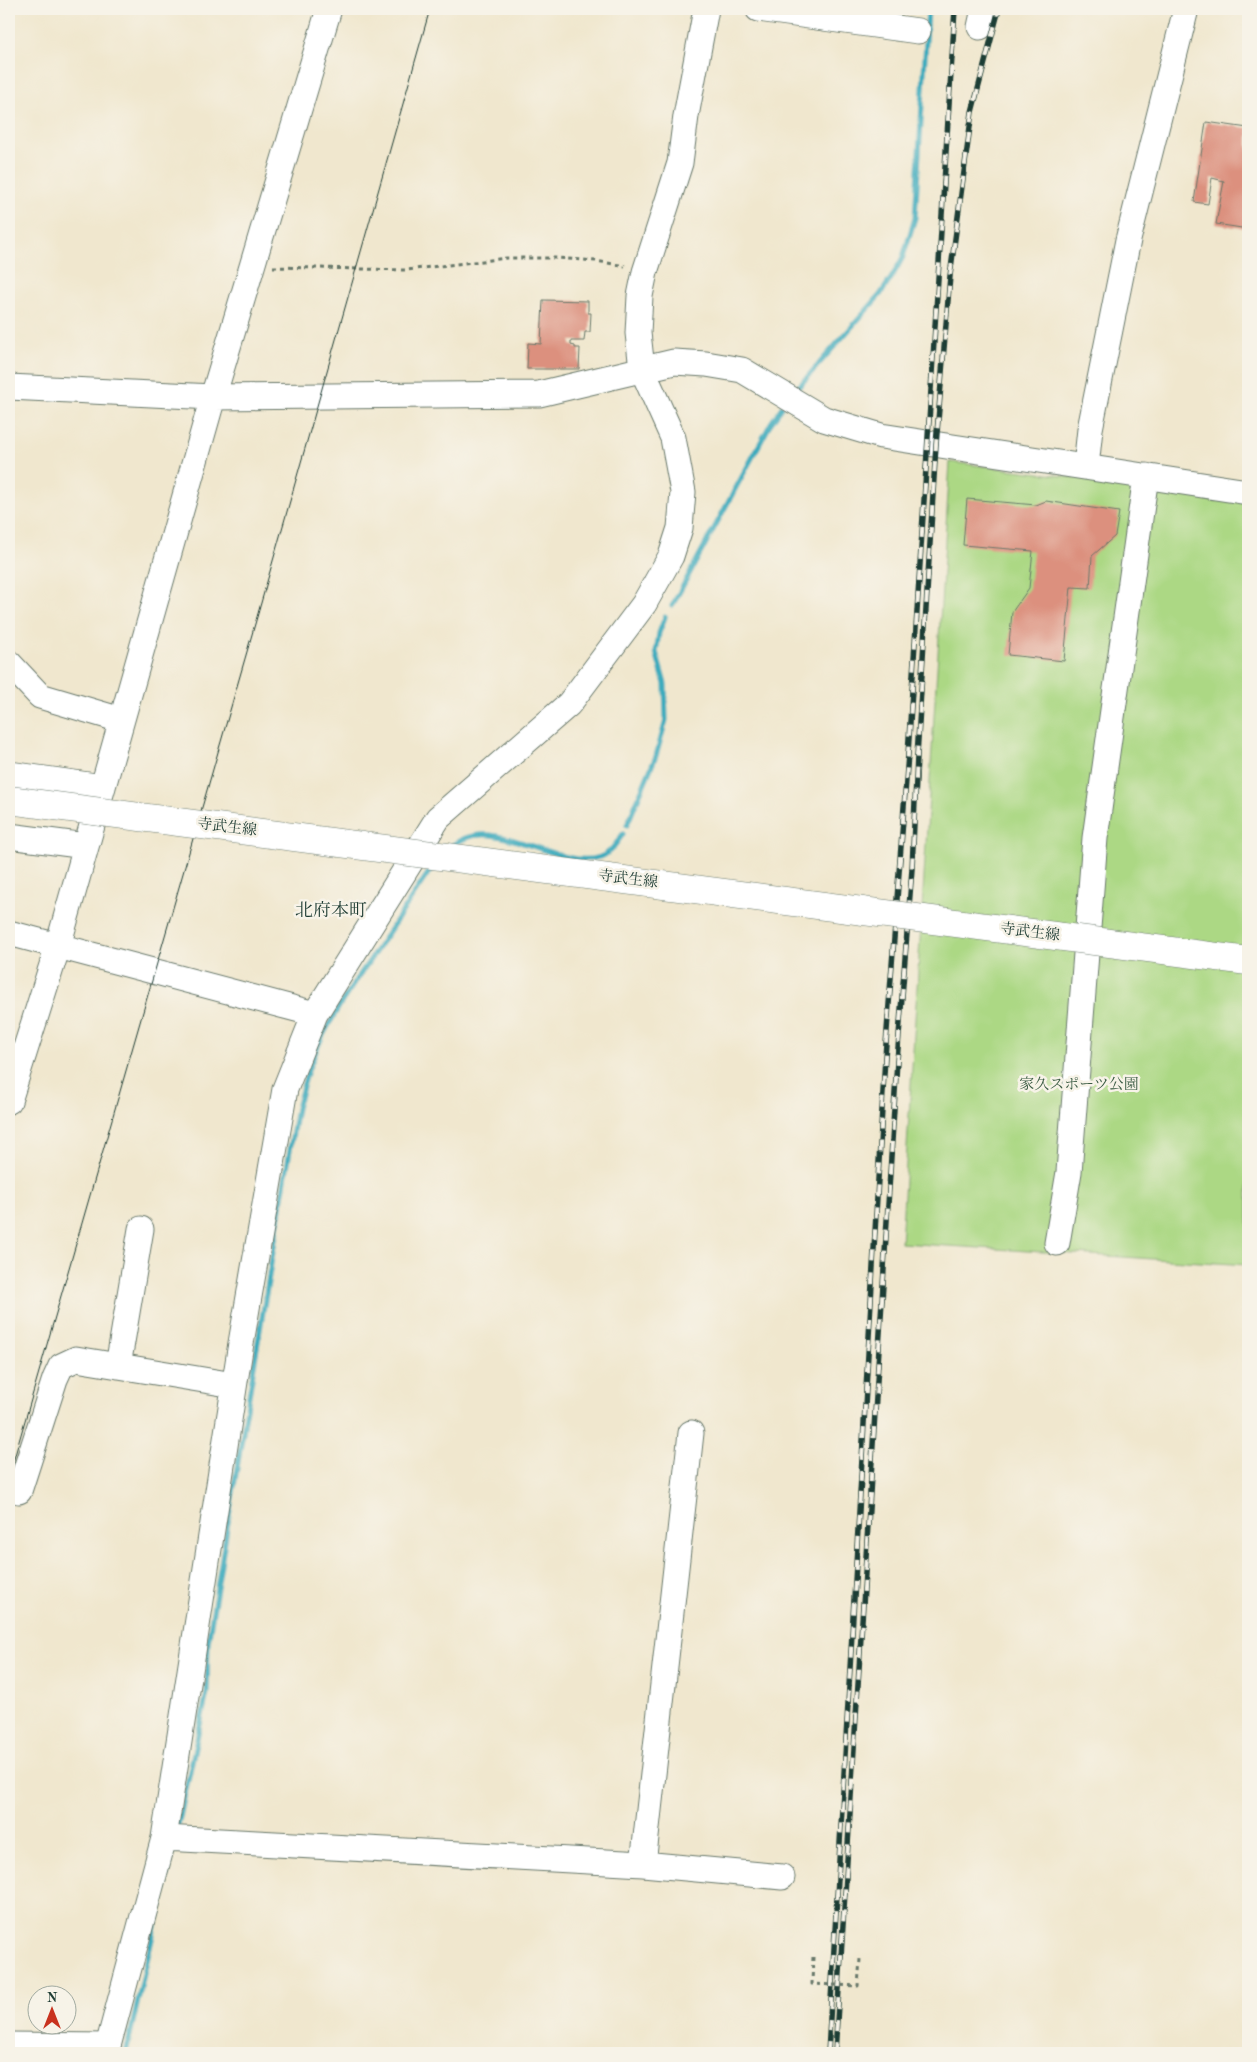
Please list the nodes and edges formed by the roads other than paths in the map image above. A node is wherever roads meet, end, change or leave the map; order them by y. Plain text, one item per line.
1 (329, 9) edge
2 (706, 9) edge
3 (758, 9) edge
4 (1186, 9) edge
5 (918, 31) dead end
6 (642, 369) junction
7 (9, 387) edge
8 (213, 397) junction
9 (1086, 467) junction
10 (1146, 476) junction
11 (1248, 492) edge
12 (9, 662) edge
13 (121, 720) junction
14 (9, 774) edge
15 (103, 787) junction
16 (9, 800) edge
17 (9, 836) edge
18 (86, 846) junction
19 (9, 933) edge
20 (58, 946) junction
21 (1248, 961) edge
22 (315, 1014) junction
23 (12, 1076) edge
24 (9, 1101) edge
25 (141, 1229) dead end
26 (1057, 1244) dead end
27 (118, 1366) junction
28 (234, 1385) junction
29 (691, 1433) dead end
30 (20, 1491) dead end
31 (164, 1838) junction
32 (643, 1864) junction
33 (782, 1877) dead end
34 (9, 2045) edge
35 (108, 2050) edge

1 - 8 street
2 - 6 street
3 - 5 street
4 - 9 street
6 - 8 street
6 - 9 street
6 - 22 street
7 - 8 street
8 - 13 street
9 - 10 street
10 - 11 street
10 - 26 street
12 - 13 street
13 - 15 street
14 - 15 street
15 - 18 street
16 - 21 main road, 寺武生線, bridge
17 - 18 street
18 - 20 street
19 - 20 street
20 - 22 street
20 - 23 street
22 - 28 street
23 - 24 street
25 - 27 street
27 - 28 street
27 - 30 street
28 - 31 street
29 - 32 street
31 - 32 street
31 - 35 street
32 - 33 street
34 - 35 street

